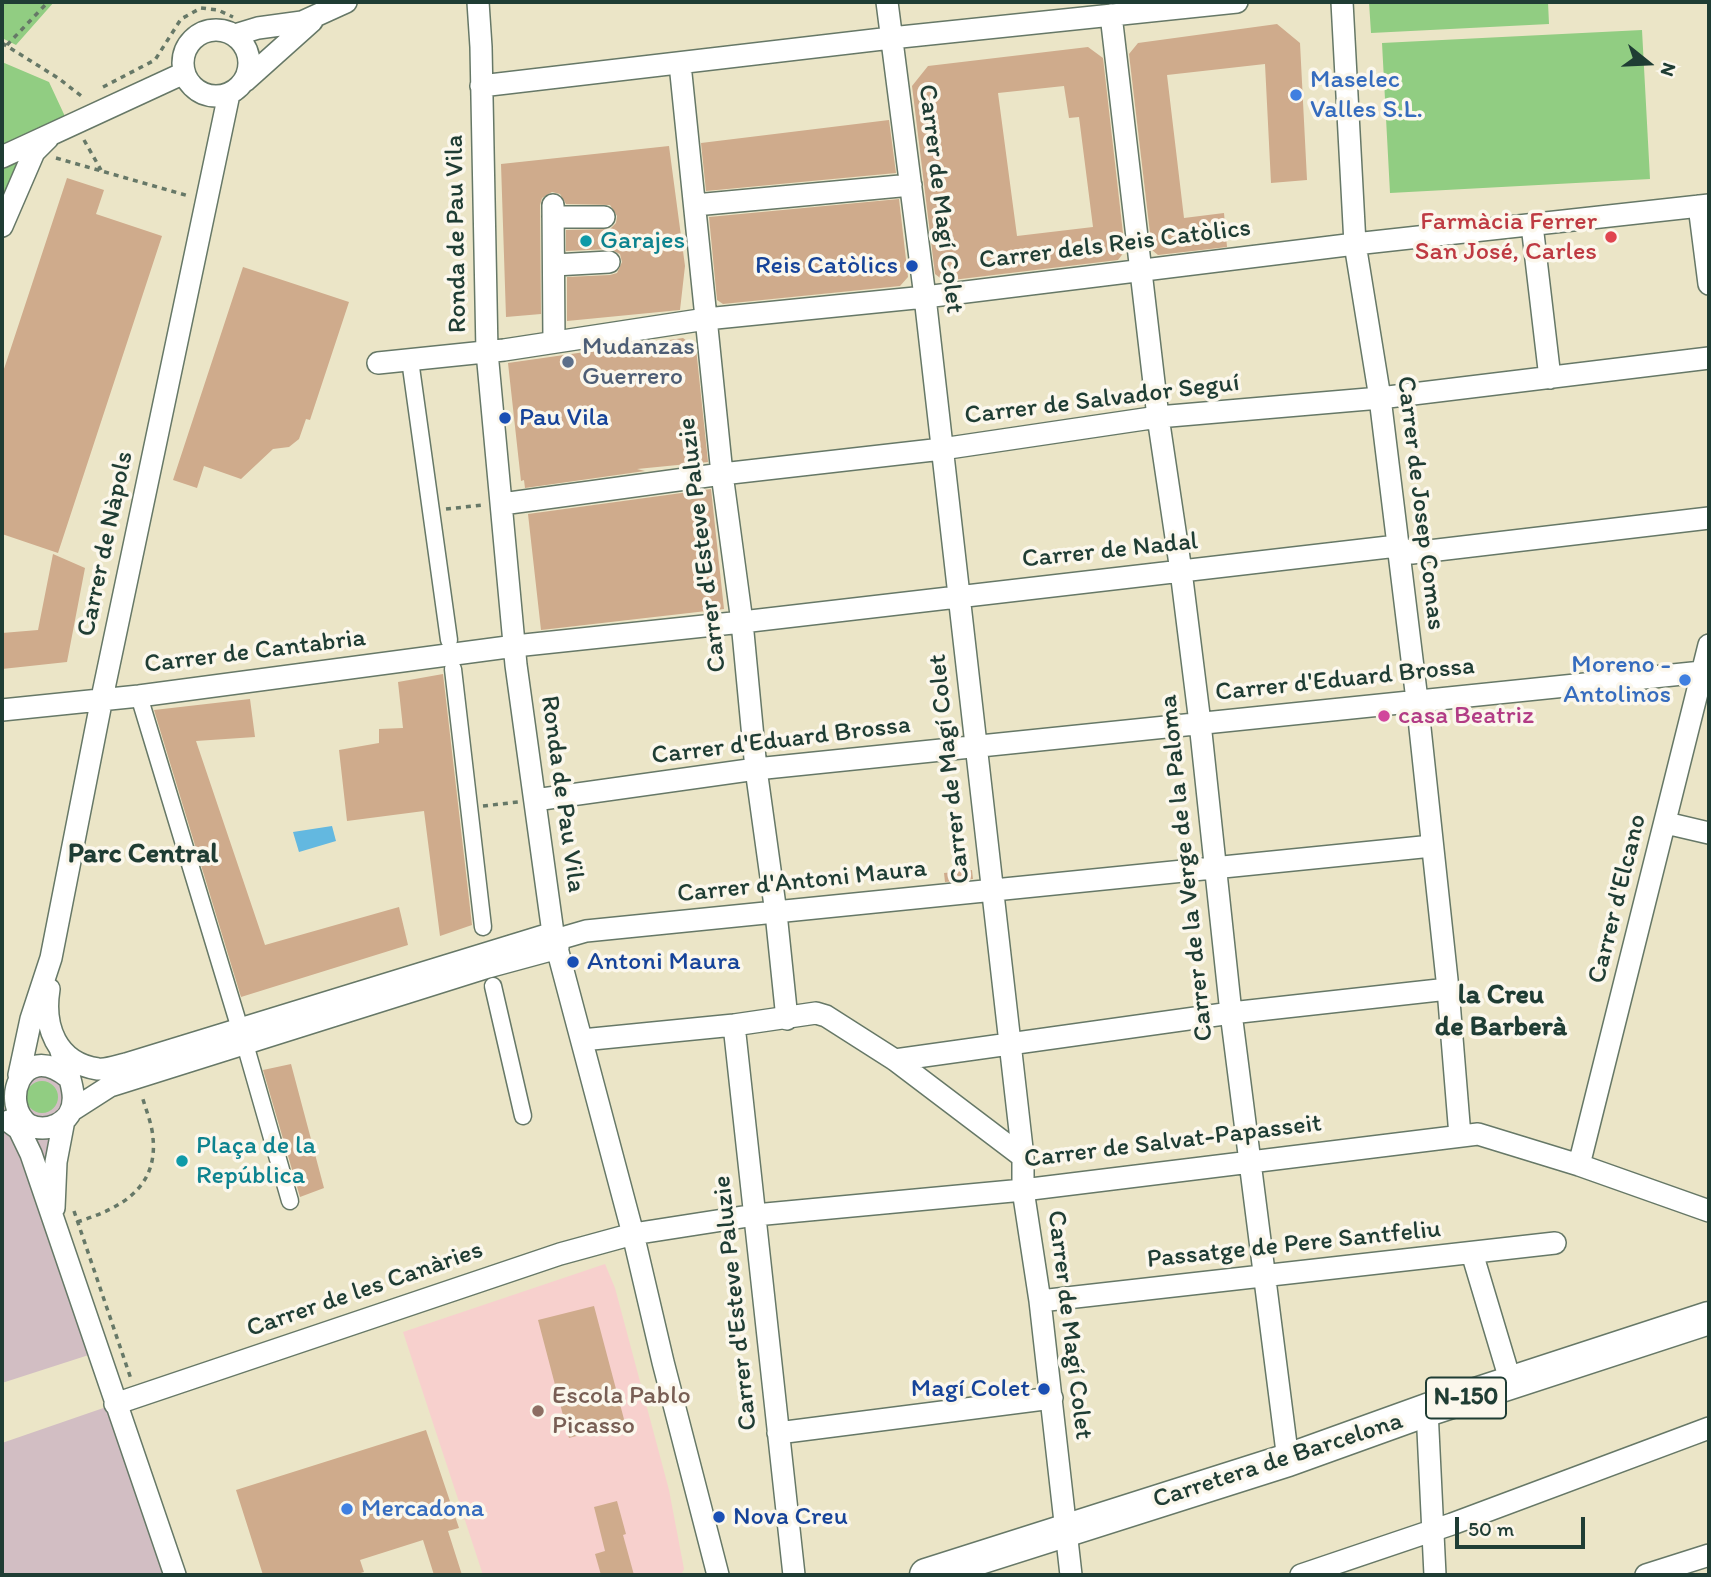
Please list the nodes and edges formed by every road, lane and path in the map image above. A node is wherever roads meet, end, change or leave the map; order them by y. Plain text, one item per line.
1 (48, 2) edge
2 (346, 2) edge
3 (478, 2) edge
4 (887, 2) edge
5 (1237, 2) edge
6 (1342, 2) edge
7 (319, 15) junction
8 (1111, 15) junction
9 (239, 27) junction
10 (891, 38) junction
11 (4, 44) edge
12 (680, 64) junction
13 (184, 73) junction
14 (481, 86) junction
15 (236, 88) junction
16 (96, 91) dead end
17 (202, 93) junction
18 (76, 102) dead end
19 (51, 134) junction
20 (80, 134) dead end
21 (219, 142) junction
22 (2, 157) edge
23 (56, 158) dead end
24 (102, 171) junction
25 (911, 185) junction
26 (191, 196) dead end
27 (695, 205) junction
28 (1704, 206) edge
29 (604, 217) dead end
30 (1532, 225) junction
31 (2, 226) edge
32 (1355, 244) junction
33 (608, 262) dead end
34 (554, 265) junction
35 (1142, 270) junction
36 (1709, 284) edge
37 (925, 297) junction
38 (706, 319) junction
39 (554, 342) junction
40 (487, 352) junction
41 (1709, 358) edge
42 (410, 360) junction
43 (378, 363) dead end
44 (1550, 378) junction
45 (1380, 398) junction
46 (1158, 417) junction
47 (942, 450) junction
48 (722, 474) junction
49 (494, 504) junction
50 (431, 510) junction
51 (1709, 518) edge
52 (1397, 546) junction
53 (1181, 571) junction
54 (959, 596) junction
55 (742, 622) junction
56 (449, 640) dead end
57 (1709, 645) edge
58 (515, 646) junction
59 (453, 669) dead end
60 (1702, 672) junction
61 (139, 695) junction
62 (102, 698) junction
63 (1417, 700) junction
64 (2, 710) edge
65 (1200, 723) junction
66 (978, 747) junction
67 (756, 769) junction
68 (527, 801) junction
69 (469, 807) junction
70 (1666, 822) junction
71 (1709, 833) edge
72 (1432, 846) junction
73 (1216, 869) junction
74 (992, 890) junction
75 (776, 913) junction
76 (483, 927) dead end
77 (555, 940) junction
78 (51, 958) junction
79 (493, 986) dead end
80 (1448, 989) junction
81 (1231, 1013) junction
82 (787, 1019) junction
83 (734, 1026) junction
84 (242, 1037) junction
85 (582, 1040) junction
86 (1010, 1043) junction
87 (895, 1060) junction
88 (63, 1064) junction
89 (19, 1075) junction
90 (138, 1092) dead end
91 (68, 1115) junction
92 (523, 1116) dead end
93 (5, 1120) edge
94 (33, 1127) junction
95 (1460, 1136) junction
96 (1023, 1157) junction
97 (1249, 1160) junction
98 (1580, 1165) junction
99 (1023, 1190) junction
100 (290, 1201) dead end
101 (73, 1210) dead end
102 (1709, 1211) edge
103 (755, 1214) junction
104 (77, 1222) junction
105 (54, 1224) junction
106 (633, 1234) junction
107 (1555, 1242) dead end
108 (1472, 1254) junction
109 (1264, 1277) junction
110 (1040, 1301) junction
111 (1709, 1318) edge
112 (1511, 1383) junction
113 (145, 1394) junction
114 (1052, 1398) junction
115 (115, 1404) junction
116 (1427, 1410) junction
117 (1709, 1428) edge
118 (778, 1433) junction
119 (1287, 1460) junction
120 (1067, 1530) junction
121 (1434, 1530) junction
122 (1709, 1555) edge
123 (175, 1575) edge
124 (718, 1575) edge
125 (794, 1575) edge
126 (926, 1575) edge
127 (1071, 1575) edge
128 (1301, 1575) edge
129 (1435, 1575) edge
130 (1646, 1575) edge

1 - 11 path
2 - 7 street
3 - 14 street, Ronda de Pau Vila
4 - 10 street, Carrer de Magí Colet
5 - 8 street
6 - 32 street, Carrer de Josep Comas
7 - 9 street
7 - 15 street
8 - 10 street
8 - 35 street, Carrer de la Verge de la Paloma
9 - 13 street
9 - 15 street
9 - 16 path
10 - 12 street
10 - 25 street, Carrer de Magí Colet
11 - 18 path
12 - 14 street
12 - 27 street, Carrer d'Esteve Paluzie
13 - 17 street
13 - 19 street
14 - 40 street, Ronda de Pau Vila
15 - 17 street
15 - 21 street, Carrer de Nàpols
17 - 21 street
19 - 22 street
19 - 31 street
20 - 24 path
21 - 62 street, Carrer de Nàpols
23 - 24 path
24 - 26 path
25 - 27 street
25 - 37 street, Carrer de Magí Colet
27 - 38 street, Carrer d'Esteve Paluzie
28 - 30 street, Carrer dels Reis Catòlics
28 - 36 street
29 - 34 street
30 - 32 street, Carrer dels Reis Catòlics
30 - 44 street
32 - 35 street, Carrer dels Reis Catòlics
32 - 45 street, Carrer de Josep Comas
33 - 34 street
34 - 39 street
35 - 37 street, Carrer dels Reis Catòlics
35 - 46 street, Carrer de la Verge de la Paloma
37 - 38 street, Carrer dels Reis Catòlics
37 - 47 street, Carrer de Magí Colet
38 - 39 street, Carrer dels Reis Catòlics
38 - 48 street, Carrer d'Esteve Paluzie
39 - 40 street, Carrer dels Reis Catòlics
40 - 42 street, Carrer dels Reis Catòlics
40 - 49 street, Ronda de Pau Vila
41 - 44 street, Carrer de Salvador Seguí
42 - 43 street, Carrer dels Reis Catòlics
42 - 50 street
44 - 45 street, Carrer de Salvador Seguí
45 - 46 street, Carrer de Salvador Seguí
45 - 52 street, Carrer de Josep Comas
46 - 47 street, Carrer de Salvador Seguí
46 - 53 street, Carrer de la Verge de la Paloma
47 - 48 street, Carrer de Salvador Seguí
47 - 54 street, Carrer de Magí Colet
48 - 49 street, Carrer de Salvador Seguí
48 - 55 street, Carrer d'Esteve Paluzie
49 - 50 path
49 - 58 street, Ronda de Pau Vila
50 - 56 street
51 - 52 street, Carrer de Nadal
52 - 53 street, Carrer de Nadal
52 - 63 street, Carrer de Josep Comas
53 - 54 street, Carrer de Nadal
53 - 65 street, Carrer de la Verge de la Paloma
54 - 55 street, Carrer de Nadal
54 - 66 street, Carrer de Magí Colet
55 - 58 street, Carrer de Nadal
55 - 67 street, Carrer d'Esteve Paluzie
57 - 60 street, Carrer d'Elcano
58 - 61 street, Carrer de Cantabria
58 - 68 street, Ronda de Pau Vila
59 - 69 street
60 - 63 street, Carrer d'Eduard Brossa
60 - 70 street, Carrer d'Elcano
61 - 62 street, Carrer de Cantabria
61 - 84 street
62 - 64 street, Carrer de Cantabria
62 - 78 street, Carrer de Nàpols
63 - 65 street, Carrer d'Eduard Brossa
63 - 72 street, Carrer de Josep Comas
65 - 66 street, Carrer d'Eduard Brossa
65 - 73 street, Carrer de la Verge de la Paloma
66 - 67 street, Carrer d'Eduard Brossa
66 - 74 street, Carrer de Magí Colet
67 - 68 street, Carrer d'Eduard Brossa
67 - 75 street, Carrer d'Esteve Paluzie
68 - 69 path
68 - 77 street, Ronda de Pau Vila
69 - 76 street
70 - 71 street
70 - 98 street, Carrer d'Elcano
72 - 73 street, Carrer d'Antoni Maura
72 - 80 street, Carrer de Josep Comas
73 - 74 street, Carrer d'Antoni Maura
73 - 81 street, Carrer de la Verge de la Paloma
74 - 75 street, Carrer d'Antoni Maura
74 - 86 street, Carrer de Magí Colet
75 - 77 street, Carrer d'Antoni Maura
75 - 82 street, Carrer d'Esteve Paluzie
77 - 84 street, Carrer d'Antoni Maura
77 - 85 street, Ronda de Pau Vila
78 - 88 street, Carrer de Nàpols
78 - 89 street, Carrer de Nàpols
79 - 92 street
80 - 81 street
80 - 95 street, Carrer de Josep Comas
81 - 86 street
81 - 97 street, Carrer de la Verge de la Paloma
82 - 83 street
82 - 87 street
83 - 85 street
83 - 103 street, Carrer d'Esteve Paluzie
84 - 88 street
84 - 91 street
84 - 100 street
85 - 106 street, Ronda de Pau Vila
86 - 87 street
86 - 96 street, Carrer de Magí Colet
87 - 96 street
88 - 89 street
88 - 91 street
89 - 94 street
90 - 104 path
91 - 94 street
91 - 105 street
93 - 94 street
93 - 105 street
95 - 97 street, Carrer de Salvat-Papasseit
95 - 98 street, Carrer de Salvat-Papasseit
96 - 99 street, Carrer de Magí Colet
97 - 99 street, Carrer de Salvat-Papasseit
97 - 109 street, Carrer de la Verge de la Paloma
98 - 102 street, Carrer de Salvat-Papasseit
99 - 103 street, Carrer de Salvat-Papasseit
99 - 110 street, Carrer de Magí Colet
101 - 104 path
103 - 106 street, Carrer de Salvat-Papasseit
103 - 118 street, Carrer d'Esteve Paluzie
104 - 113 path
105 - 115 street
106 - 113 street, Carrer de les Canàries
106 - 124 street, Ronda de Pau Vila
107 - 108 street, Passatge de Pere Santfeliu
108 - 109 street, Passatge de Pere Santfeliu
108 - 112 street
109 - 110 street, Passatge de Pere Santfeliu
109 - 119 street, Carrer de la Verge de la Paloma
110 - 114 street, Carrer de Magí Colet
111 - 112 main road, Carretera de Barcelona / N-150
112 - 116 main road, Carretera de Barcelona / N-150
113 - 115 street, Carrer de les Canàries
114 - 118 street
114 - 120 street, Carrer de Magí Colet
115 - 123 street
116 - 119 main road, Carretera de Barcelona / N-150
116 - 121 street
117 - 121 street
118 - 125 street, Carrer d'Esteve Paluzie
119 - 120 main road, Carretera de Barcelona / N-150
120 - 126 main road, Carretera de Barcelona / N-150
120 - 127 street, Carrer de Magí Colet
121 - 128 street
121 - 129 street
122 - 130 street

